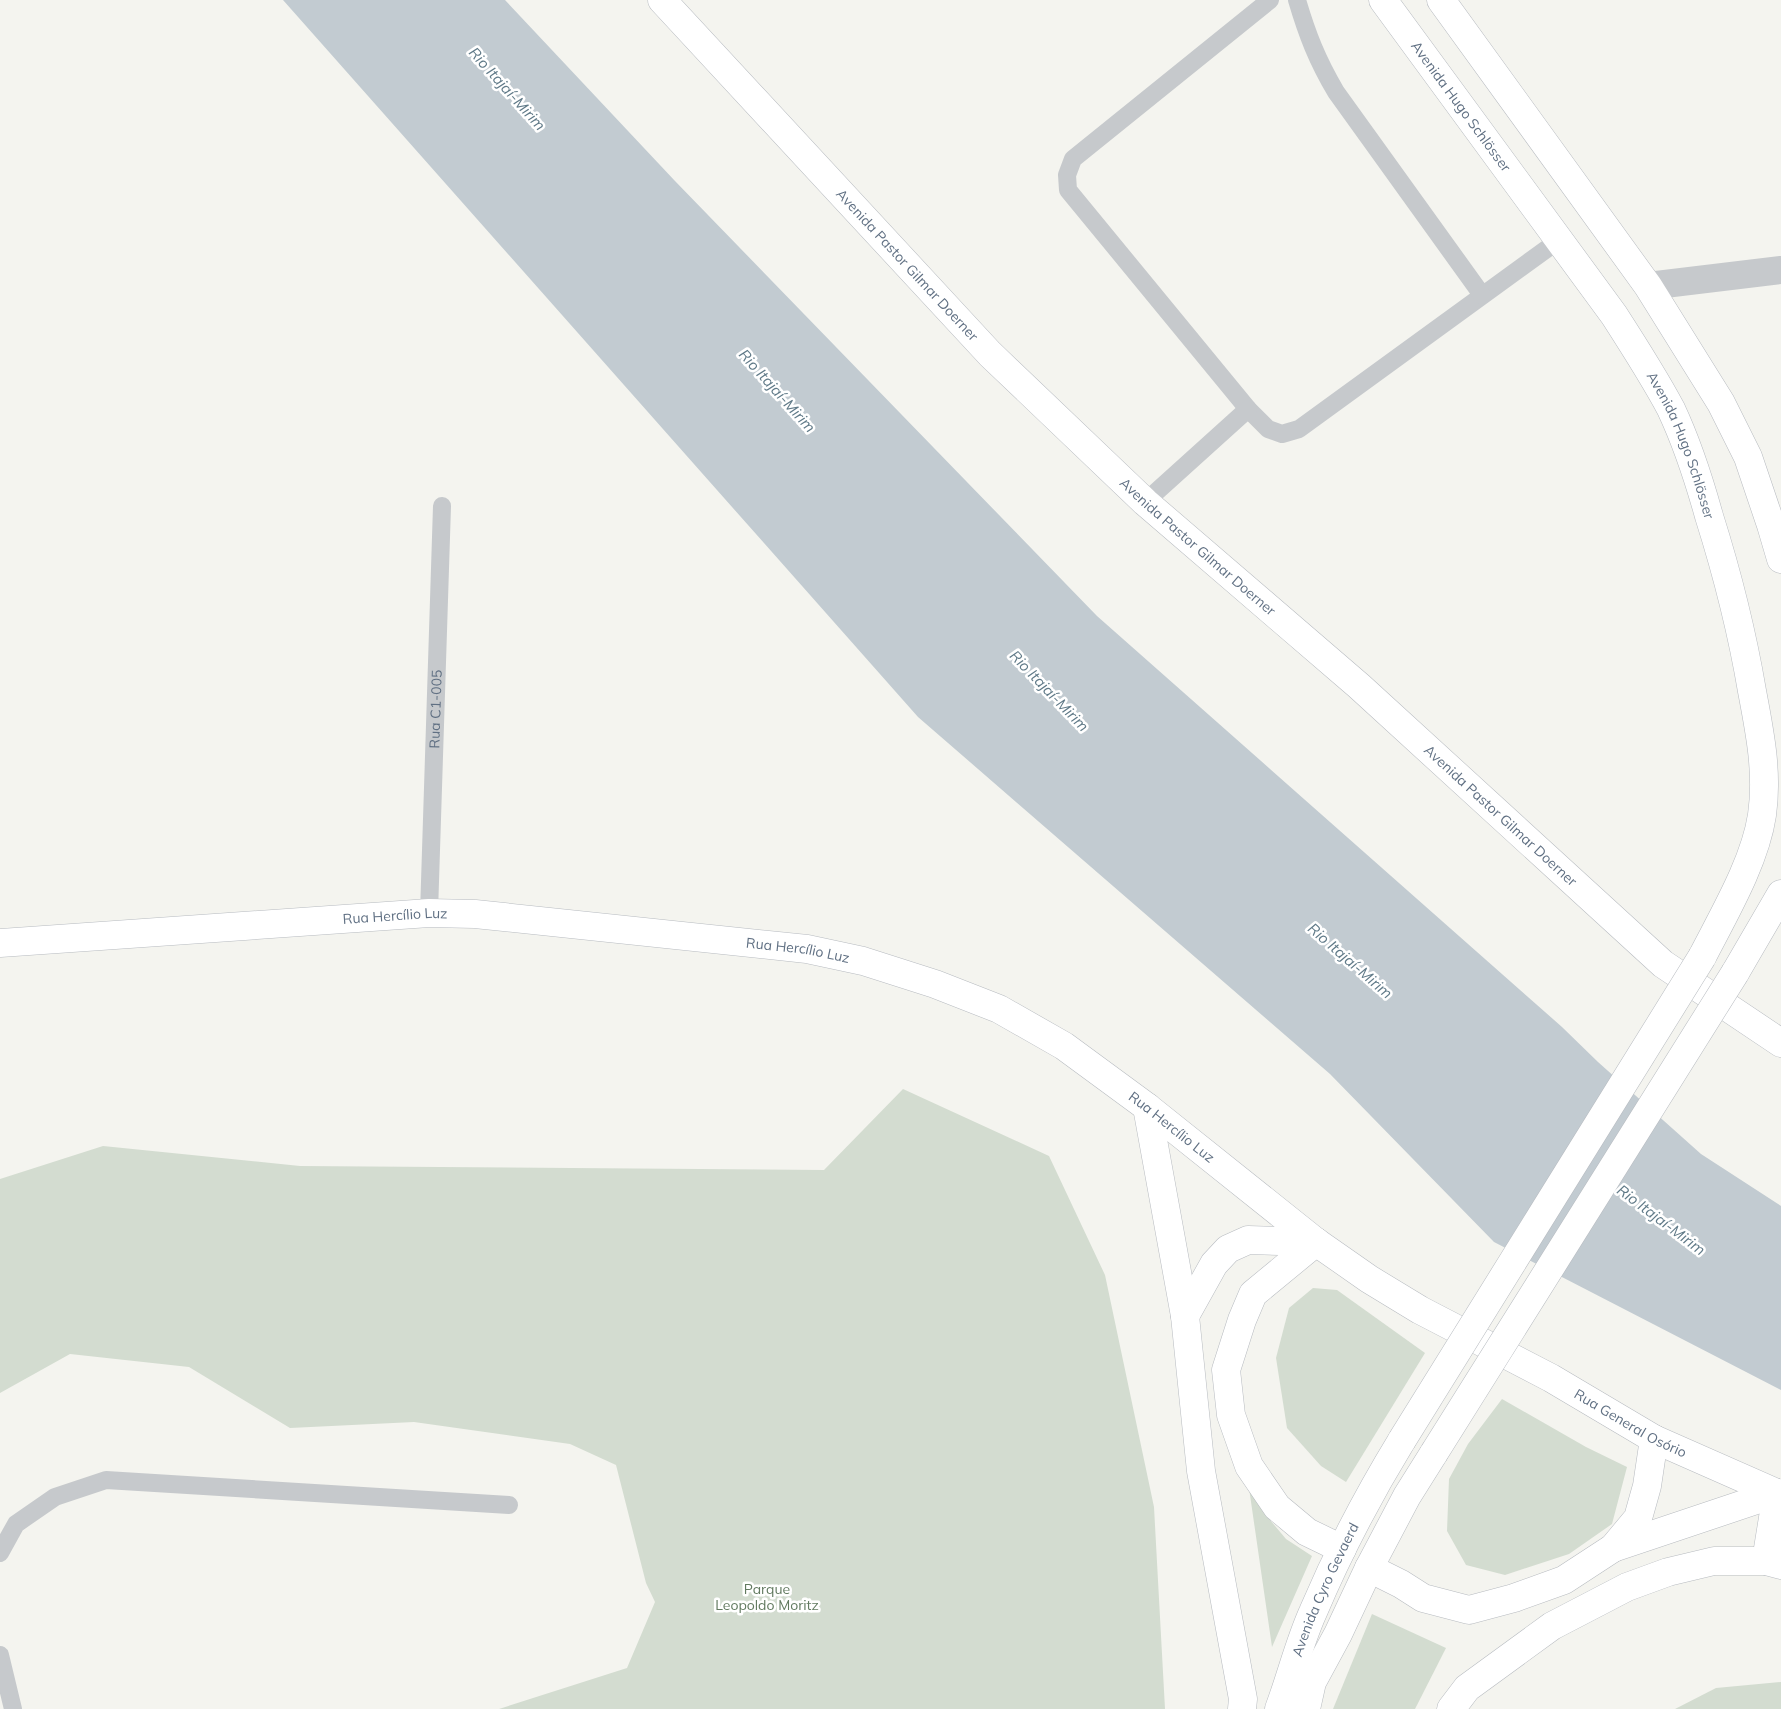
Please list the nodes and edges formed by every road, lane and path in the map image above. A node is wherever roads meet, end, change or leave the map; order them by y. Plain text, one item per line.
1 (662, 0) edge
2 (1270, 0) edge
3 (1297, 0) edge
4 (1383, 0) edge
5 (1441, 0) edge
6 (1559, 240) junction
7 (1781, 270) edge
8 (1648, 286) junction
9 (1482, 294) junction
10 (1248, 408) junction
11 (1145, 502) junction
12 (442, 506) dead end
13 (1781, 559) edge
14 (1781, 894) edge
15 (429, 913) junction
16 (0, 943) edge
17 (1781, 1043) edge
18 (1147, 1107) junction
19 (1316, 1242) junction
20 (1186, 1316) junction
21 (1484, 1344) joint
22 (1654, 1439) junction
23 (1402, 1440) joint
24 (1779, 1494) edge
25 (509, 1505) dead end
26 (1613, 1548) junction
27 (1342, 1549) junction
28 (0, 1553) edge
29 (1774, 1563) edge
30 (1369, 1568) junction
31 (0, 1655) edge
32 (13, 1709) edge
33 (1242, 1709) edge
34 (1279, 1709) edge
35 (1306, 1709) edge
36 (1451, 1709) edge

1 - 11 main road, Avenida Pastor Gilmar Doerner
2 - 10 lane
3 - 9 lane
4 - 6 main road, Avenida Hugo Schlösser
5 - 8 main road
6 - 9 lane
6 - 23 main road, Avenida Hugo Schlösser, bridge
7 - 8 street
8 - 13 main road
9 - 10 lane
10 - 11 lane
11 - 17 main road, Avenida Pastor Gilmar Doerner
12 - 15 lane, Rua C1-005
14 - 30 main road, Avenida Cyro Gevaerd, bridge
15 - 16 main road, Rua Hercílio Luz
15 - 18 main road, Rua Hercílio Luz
18 - 19 main road, Rua Hercílio Luz
18 - 20 main road
19 - 20 main road
19 - 21 main road, Rua Hercílio Luz
19 - 27 main road
20 - 33 main road
21 - 22 main road, Rua General Osório
22 - 24 main road, Rua General Osório
22 - 26 main road
23 - 27 main road, Avenida Cyro Gevaerd
24 - 26 main road
24 - 29 main road
25 - 28 lane
26 - 30 main road
27 - 34 main road, Avenida Cyro Gevaerd
29 - 36 main road
30 - 35 main road, Avenida Cyro Gevaerd
31 - 32 lane

